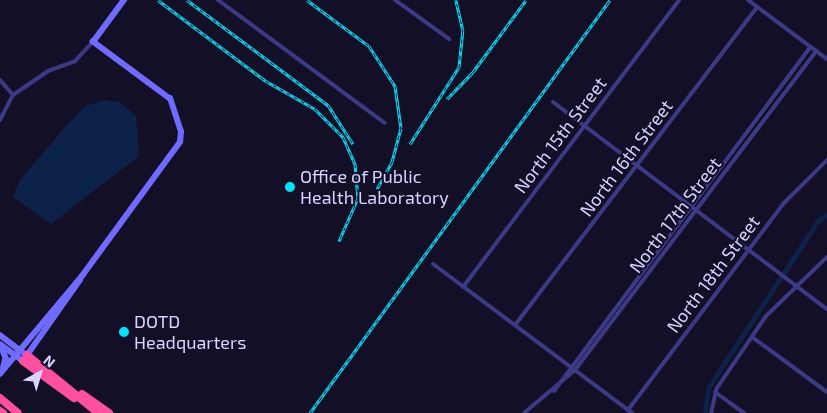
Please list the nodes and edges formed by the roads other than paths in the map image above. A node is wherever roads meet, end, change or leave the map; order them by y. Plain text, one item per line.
1 (124, 0) edge
2 (218, 0) edge
3 (395, 0) edge
4 (679, 0) edge
5 (748, 0) edge
6 (757, 7) junction
7 (449, 40) dead end
8 (93, 42) junction
9 (810, 47) junction
10 (827, 50) edge
11 (816, 51) junction
12 (823, 56) junction
13 (827, 59) edge
14 (0, 80) edge
15 (13, 95) junction
16 (553, 102) dead end
17 (0, 120) edge
18 (385, 123) dead end
19 (584, 126) junction
20 (732, 151) junction
21 (738, 156) junction
22 (827, 160) edge
23 (637, 166) junction
24 (690, 206) junction
25 (696, 211) junction
26 (748, 250) junction
27 (827, 257) edge
28 (433, 264) dead end
29 (463, 287) junction
30 (798, 288) junction
31 (614, 308) junction
32 (827, 309) edge
33 (620, 312) junction
34 (515, 325) junction
35 (0, 335) edge
36 (752, 337) junction
37 (0, 344) edge
38 (22, 356) junction
39 (570, 366) junction
40 (575, 370) junction
41 (0, 373) edge
42 (65, 384) junction
43 (715, 392) junction
44 (827, 392) edge
45 (552, 393) junction
46 (0, 398) edge
47 (630, 412) edge
48 (18, 413) edge
49 (92, 413) edge
50 (98, 413) edge
51 (110, 413) edge
52 (524, 413) edge
53 (711, 413) edge
54 (744, 413) edge

1 - 8 street
2 - 18 street
3 - 7 street
4 - 19 street, North 15th Street
5 - 6 street
6 - 9 street
6 - 23 street, North 16th Street
8 - 15 street
8 - 38 street
9 - 11 street
9 - 20 street, North 17th Street
10 - 12 street
11 - 12 street
11 - 21 street, North 17th Street
12 - 13 street
14 - 15 street
15 - 17 street
16 - 19 street
19 - 23 street
19 - 29 street, North 15th Street
20 - 21 street
20 - 24 street, North 17th Street
21 - 25 street, North 17th Street
22 - 26 street, North 18th Street
23 - 24 street
23 - 34 street, North 16th Street
24 - 25 street
24 - 31 street, North 17th Street
25 - 26 street
25 - 33 street, North 17th Street
26 - 30 street
26 - 47 street, North 18th Street
27 - 30 street
28 - 29 street
29 - 34 street
30 - 32 street
30 - 36 street
31 - 33 street
31 - 39 street, North 17th Street
33 - 40 street, North 17th Street
34 - 39 street
35 - 38 street
36 - 43 street
36 - 44 street
37 - 38 street
37 - 41 street
38 - 41 street
38 - 42 highway
38 - 49 highway
39 - 40 street
39 - 45 street, North 17th Street
40 - 45 street, North 17th Street
40 - 47 street
42 - 50 highway
42 - 51 highway
43 - 53 street
43 - 54 street
45 - 52 street, North 17th Street
46 - 48 highway

